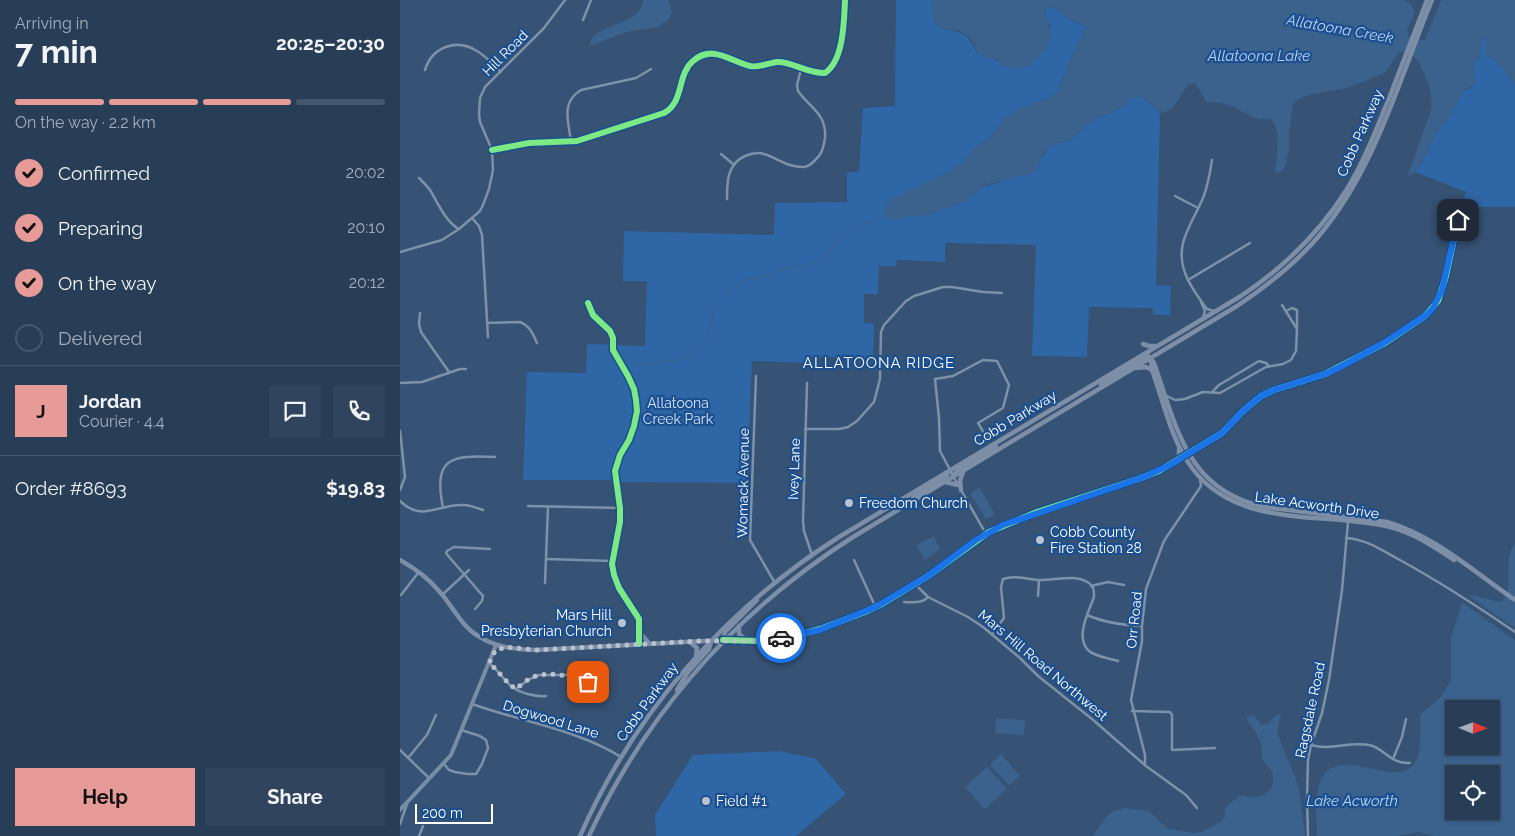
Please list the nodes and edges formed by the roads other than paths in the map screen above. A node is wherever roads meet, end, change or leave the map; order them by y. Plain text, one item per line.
1 (565, 0) edge
2 (591, 0) edge
3 (845, 0) edge
4 (1427, 0) edge
5 (1432, 0) edge
6 (583, 20) dead end
7 (1419, 27) junction
8 (651, 69) dead end
9 (801, 69) junction
10 (425, 70) dead end
11 (501, 72) junction
12 (571, 141) junction
13 (492, 150) junction
14 (720, 154) dead end
15 (1212, 160) dead end
16 (733, 164) junction
17 (419, 178) dead end
18 (1175, 196) dead end
19 (727, 199) dead end
20 (1465, 203) dead end
21 (1198, 208) junction
22 (472, 218) junction
23 (1322, 228) junction
24 (459, 229) junction
25 (1250, 242) dead end
26 (400, 252) edge
27 (1188, 280) junction
28 (1002, 293) dead end
29 (1200, 300) junction
30 (588, 303) dead end
31 (1282, 304) dead end
32 (1216, 311) junction
33 (1286, 311) junction
34 (420, 313) dead end
35 (1203, 318) junction
36 (487, 323) junction
37 (1297, 329) junction
38 (488, 337) dead end
39 (537, 343) dead end
40 (1143, 344) dead end
41 (1157, 346) junction
42 (1149, 357) junction
43 (1269, 366) junction
44 (466, 369) dead end
45 (1152, 370) junction
46 (1131, 371) junction
47 (450, 372) junction
48 (756, 376) dead end
49 (400, 383) edge
50 (807, 383) dead end
51 (1095, 392) junction
52 (1213, 392) junction
53 (1165, 395) junction
54 (1175, 400) junction
55 (1170, 409) junction
56 (805, 429) junction
57 (400, 432) edge
58 (987, 438) dead end
59 (1002, 439) junction
60 (1178, 445) junction
61 (1186, 455) junction
62 (495, 457) dead end
63 (1179, 459) junction
64 (948, 468) junction
65 (964, 470) junction
66 (953, 477) junction
67 (1200, 477) junction
68 (944, 482) junction
69 (958, 485) junction
70 (1209, 485) junction
71 (1201, 486) junction
72 (400, 490) edge
73 (961, 490) junction
74 (400, 501) edge
75 (528, 506) dead end
76 (548, 506) junction
77 (905, 506) junction
78 (443, 508) junction
79 (620, 508) junction
80 (483, 510) dead end
81 (1348, 519) junction
82 (986, 534) junction
83 (1346, 538) junction
84 (490, 549) dead end
85 (812, 555) junction
86 (546, 559) junction
87 (400, 560) edge
88 (854, 560) dead end
89 (612, 562) junction
90 (469, 570) dead end
91 (418, 572) junction
92 (464, 575) junction
93 (1039, 580) junction
94 (545, 583) dead end
95 (775, 583) junction
96 (915, 584) junction
97 (1124, 585) dead end
98 (1092, 586) junction
99 (762, 593) junction
100 (401, 594) edge
101 (442, 595) junction
102 (1038, 596) dead end
103 (928, 597) junction
104 (1515, 601) edge
105 (904, 602) dead end
106 (876, 607) junction
107 (475, 609) dead end
108 (1087, 615) junction
109 (739, 625) junction
110 (1142, 626) junction
111 (1515, 632) edge
112 (640, 633) junction
113 (992, 634) junction
114 (745, 639) junction
115 (777, 639) junction
116 (711, 640) junction
117 (723, 640) junction
118 (770, 640) junction
119 (689, 641) junction
120 (650, 643) junction
121 (496, 644) junction
122 (639, 644) junction
123 (777, 644) dead end
124 (505, 647) junction
125 (492, 655) junction
126 (696, 657) junction
127 (1118, 661) dead end
128 (489, 663) junction
129 (593, 681) dead end
130 (516, 689) junction
131 (546, 696) dead end
132 (671, 700) junction
133 (472, 704) junction
134 (1132, 711) junction
135 (436, 715) dead end
136 (1406, 719) dead end
137 (461, 730) junction
138 (1311, 745) junction
139 (1215, 748) dead end
140 (400, 750) edge
141 (622, 757) junction
142 (408, 758) junction
143 (1393, 760) junction
144 (1410, 763) dead end
145 (444, 764) junction
146 (1146, 766) junction
147 (430, 779) junction
148 (408, 804) junction
149 (1197, 808) dead end
150 (400, 810) edge
151 (400, 824) edge
152 (423, 826) dead end
153 (419, 836) edge
154 (580, 836) edge
155 (589, 836) edge
156 (1308, 836) edge

1 - 11 street, Hill Road
2 - 6 street
3 - 9 street
4 - 7 main road, Cobb Parkway
5 - 7 main road, Cobb Parkway
7 - 23 main road, Cobb Parkway
8 - 12 street
9 - 12 street
9 - 16 street
10 - 11 street
11 - 13 street, Hill Road
12 - 13 street
13 - 22 street, Hill Road
14 - 16 street
15 - 21 street
16 - 19 street
17 - 24 street
18 - 21 street
20 - 61 street
21 - 27 street
22 - 24 street, Hill Road
22 - 36 street
23 - 32 main road, Cobb Parkway
23 - 42 main road, Cobb Parkway
24 - 26 street, Hill Road
25 - 27 street
27 - 29 street
28 - 56 street
29 - 32 street
29 - 35 street
30 - 79 street
31 - 33 street
32 - 35 main road, Cobb Parkway
33 - 37 street
33 - 37 street
34 - 47 street
35 - 41 main road, Cobb Parkway
36 - 38 street
36 - 39 street
37 - 43 street
40 - 41 main road
41 - 42 main road, Cobb Parkway
42 - 45 main road, Lake Acworth Drive
42 - 46 main road, Cobb Parkway
42 - 51 main road
42 - 53 main road, Lake Acworth Drive
42 - 59 main road, Cobb Parkway
43 - 52 street
43 - 52 street
44 - 47 street
45 - 46 main road
45 - 60 main road, Lake Acworth Drive
46 - 51 main road, Cobb Parkway
47 - 49 street
48 - 95 street, Womack Avenue
50 - 56 street, Ivey Lane
51 - 65 main road, Cobb Parkway
52 - 54 street
53 - 54 street
53 - 55 main road, Lake Acworth Drive
54 - 55 street
55 - 61 main road, Lake Acworth Drive
56 - 85 street, Ivey Lane
57 - 72 street
58 - 64 street
59 - 64 main road, Cobb Parkway
59 - 66 main road
60 - 61 main road, Lake Acworth Drive
60 - 63 main road
61 - 63 street
61 - 67 main road, Lake Acworth Drive
61 - 81 main road, Lake Acworth Drive
62 - 78 street
63 - 82 street
64 - 66 street
64 - 77 main road
64 - 85 main road, Cobb Parkway
65 - 66 main road, Cobb Parkway
65 - 73 main road
66 - 68 main road, Cobb Parkway
66 - 69 street
67 - 70 main road, Lake Acworth Drive
67 - 71 street
68 - 69 main road
68 - 77 main road, Cobb Parkway
69 - 73 street
70 - 71 street
70 - 81 main road, Lake Acworth Drive
71 - 110 street, Orr Road
73 - 82 street
74 - 78 street
75 - 76 street
76 - 79 street
76 - 86 street
77 - 109 main road, Cobb Parkway
78 - 80 street
79 - 89 street
81 - 83 street, Ragsdale Road
81 - 104 main road, Lake Acworth Drive
82 - 96 street
83 - 111 street
83 - 138 street, Ragsdale Road
84 - 92 street
85 - 95 main road, Cobb Parkway
86 - 89 street
86 - 94 street
87 - 91 main road
88 - 106 street
89 - 112 street
90 - 92 street
91 - 100 street
91 - 101 main road
92 - 101 street
92 - 107 street
93 - 98 street
93 - 102 street
93 - 113 street
95 - 99 main road, Cobb Parkway
96 - 103 street, Mars Hill Road Northwest
96 - 106 street
97 - 98 street
98 - 108 street
99 - 116 main road, Cobb Parkway
99 - 117 main road
101 - 121 main road
103 - 105 street
103 - 113 street, Mars Hill Road Northwest
106 - 115 street
108 - 110 street
108 - 127 street
109 - 114 main road
109 - 117 main road, Cobb Parkway
110 - 134 street, Orr Road
112 - 120 main road
112 - 122 street
113 - 146 street, Mars Hill Road Northwest
114 - 115 street
114 - 117 street
115 - 118 street
116 - 117 main road
116 - 119 main road
116 - 126 main road, Cobb Parkway
116 - 132 main road
117 - 118 street
117 - 132 main road, Cobb Parkway
118 - 123 street
119 - 120 main road
119 - 126 main road
120 - 122 main road
121 - 124 main road
121 - 125 street
122 - 124 main road
124 - 125 street
125 - 128 street
126 - 141 main road, Cobb Parkway
128 - 130 street
128 - 133 street
129 - 130 street
130 - 131 street
132 - 155 main road, Cobb Parkway
133 - 137 street
133 - 141 street, Dogwood Lane
134 - 139 street
134 - 146 street, Orr Road
135 - 142 street
136 - 143 street
137 - 145 street
137 - 145 street
138 - 143 street
138 - 156 street, Ragsdale Road
140 - 142 street
141 - 154 main road, Cobb Parkway
142 - 147 street
143 - 144 street
145 - 147 street
146 - 149 street, Mars Hill Road Northwest
147 - 148 street
148 - 150 street
148 - 151 street
152 - 153 street

